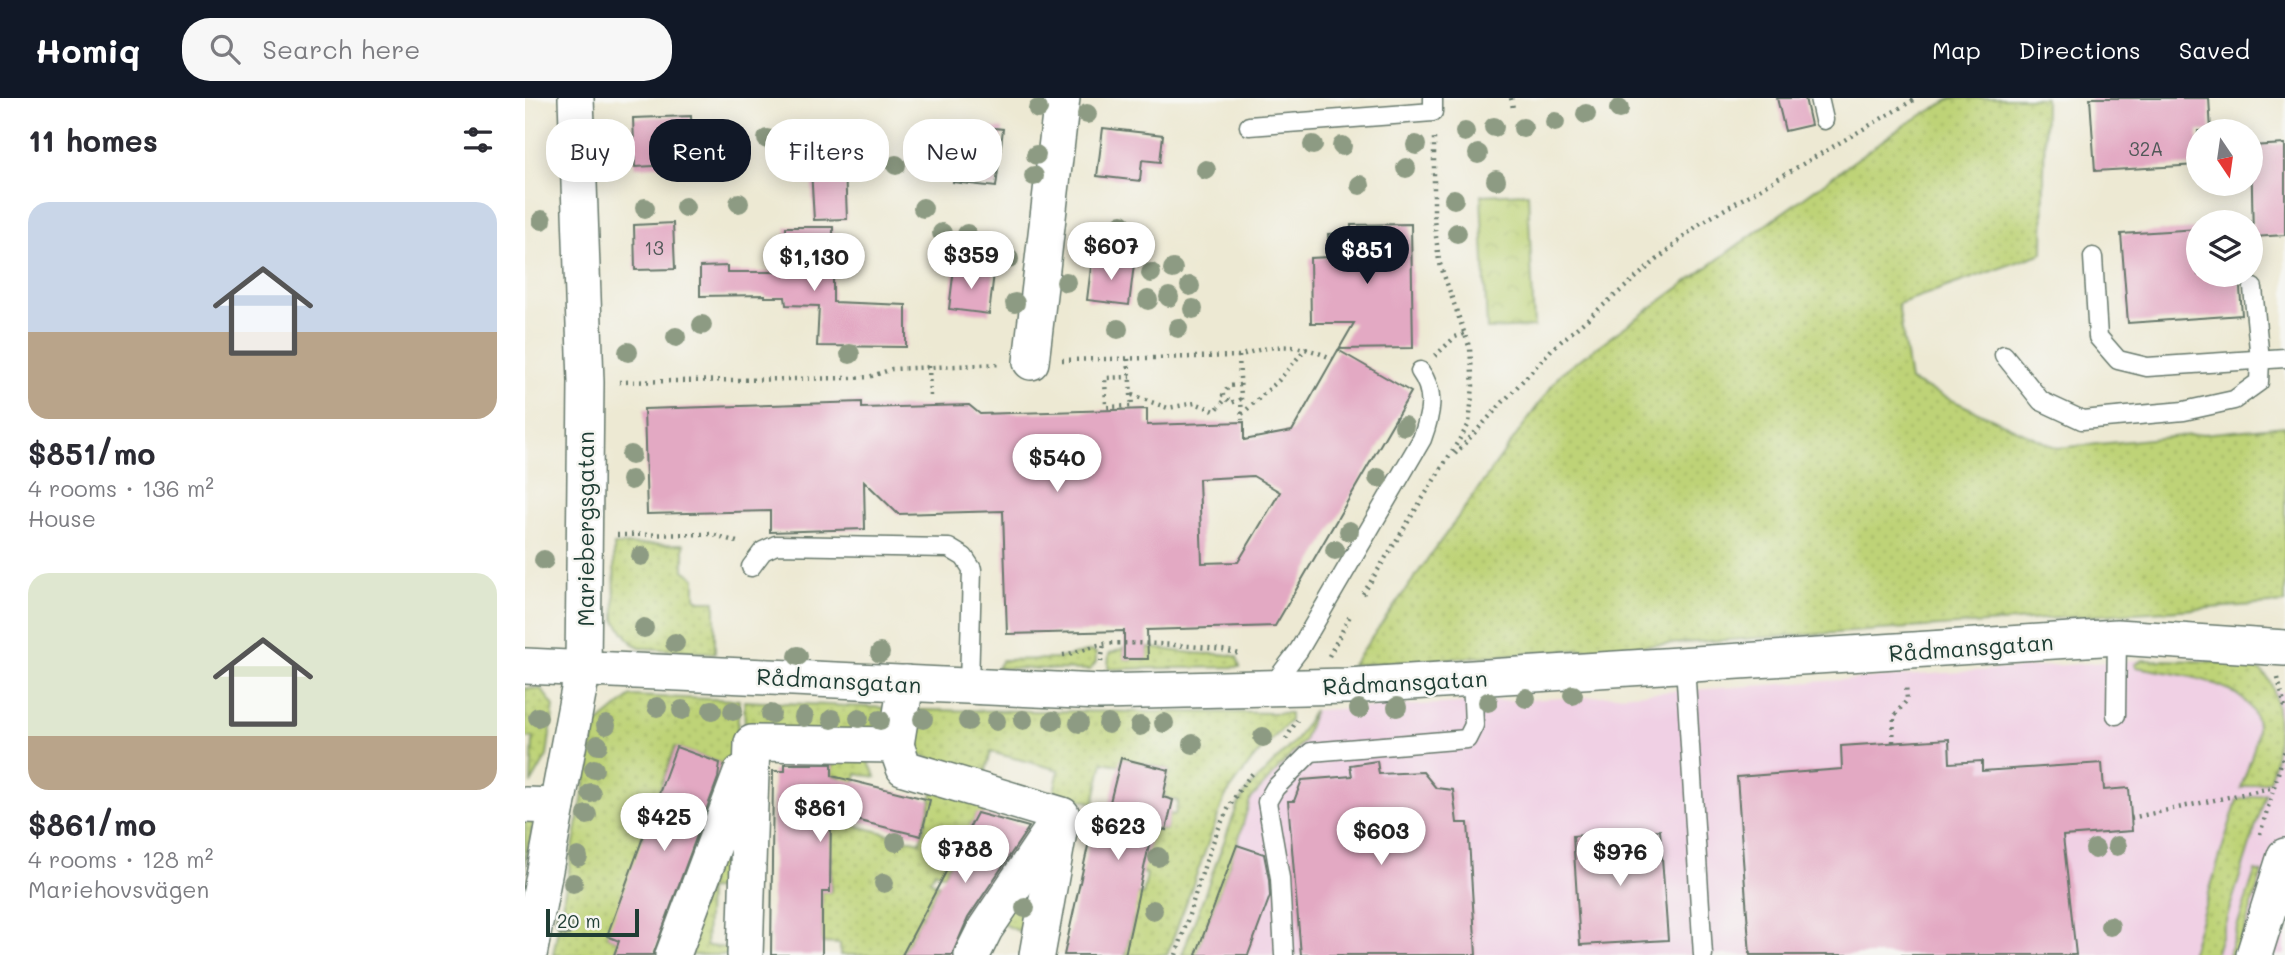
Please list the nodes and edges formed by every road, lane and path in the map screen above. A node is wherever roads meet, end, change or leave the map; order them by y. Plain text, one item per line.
1 (576, 98) edge
2 (1062, 98) edge
3 (1511, 98) edge
4 (1819, 98) edge
5 (1917, 98) edge
6 (1433, 105) edge
7 (1513, 108) dead end
8 (1824, 120) dead end
9 (1249, 125) dead end
10 (2093, 257) dead end
11 (2253, 288) dead end
12 (1464, 334) junction
13 (1308, 347) junction
14 (2004, 355) dead end
15 (1239, 356) junction
16 (2285, 358) edge
17 (1128, 359) junction
18 (1333, 359) dead end
19 (2260, 360) junction
20 (1031, 362) junction
21 (929, 366) junction
22 (1420, 371) joint
23 (1130, 377) junction
24 (586, 383) junction
25 (1240, 385) junction
26 (1132, 395) junction
27 (929, 397) dead end
28 (1241, 399) junction
29 (1226, 400) junction
30 (1242, 414) junction
31 (1242, 421) dead end
32 (1450, 459) junction
33 (584, 535) junction
34 (763, 551) junction
35 (751, 567) dead end
36 (1358, 601) dead end
37 (1353, 611) dead end
38 (2117, 638) junction
39 (1053, 655) dead end
40 (2282, 660) edge
41 (1685, 665) junction
42 (525, 666) edge
43 (583, 668) junction
44 (1906, 677) dead end
45 (1472, 678) junction
46 (1276, 679) junction
47 (906, 683) junction
48 (969, 687) junction
49 (1314, 687) junction
50 (2285, 708) edge
51 (2116, 715) dead end
52 (1893, 742) dead end
53 (752, 743) junction
54 (896, 745) junction
55 (1280, 745) dead end
56 (1263, 762) dead end
57 (2275, 787) dead end
58 (541, 806) edge
59 (1062, 815) junction
60 (2131, 818) dead end
61 (2265, 820) dead end
62 (2281, 840) edge
63 (978, 942) edge
64 (529, 946) edge
65 (673, 955) edge
66 (745, 955) edge
67 (1037, 955) edge
68 (1176, 955) edge
69 (1284, 955) edge
70 (1703, 955) edge
71 (2254, 955) edge

1 - 24 street, Mariebergsgatan
2 - 20 street
3 - 7 path
4 - 8 lane
5 - 32 path
6 - 9 lane
6 - 12 path
10 - 19 lane
11 - 19 lane
12 - 22 path
12 - 32 path
13 - 15 path
13 - 18 path
13 - 30 path
14 - 19 lane
15 - 17 path
15 - 25 path
16 - 19 lane
17 - 20 path
17 - 23 path
20 - 21 path
21 - 24 path
21 - 27 path
22 - 46 lane
23 - 26 path
23 - 26 path
24 - 33 street, Mariebergsgatan
25 - 28 path
25 - 29 path
26 - 29 path
28 - 29 path
28 - 30 path
30 - 31 path
32 - 36 path
33 - 34 path
33 - 43 street, Mariebergsgatan
34 - 35 lane
34 - 48 lane
37 - 49 path
38 - 40 street, Rådmansgatan
38 - 41 street, Rådmansgatan
38 - 51 lane
39 - 46 path
40 - 50 path
41 - 45 street, Rådmansgatan
41 - 70 lane
42 - 43 street, Rådmansgatan
43 - 47 street, Rådmansgatan
43 - 58 street, Mariebergsgatan
44 - 52 path
45 - 49 street, Rådmansgatan
45 - 69 lane
46 - 48 street, Rådmansgatan
46 - 49 street, Rådmansgatan
47 - 48 street, Rådmansgatan
47 - 54 street
49 - 55 path
53 - 54 street
53 - 65 street
53 - 66 street
54 - 59 street
56 - 68 path
57 - 60 path
58 - 64 street, Mariebergsgatan
59 - 63 street
59 - 67 street
61 - 62 path
62 - 71 street
63 - 67 street

